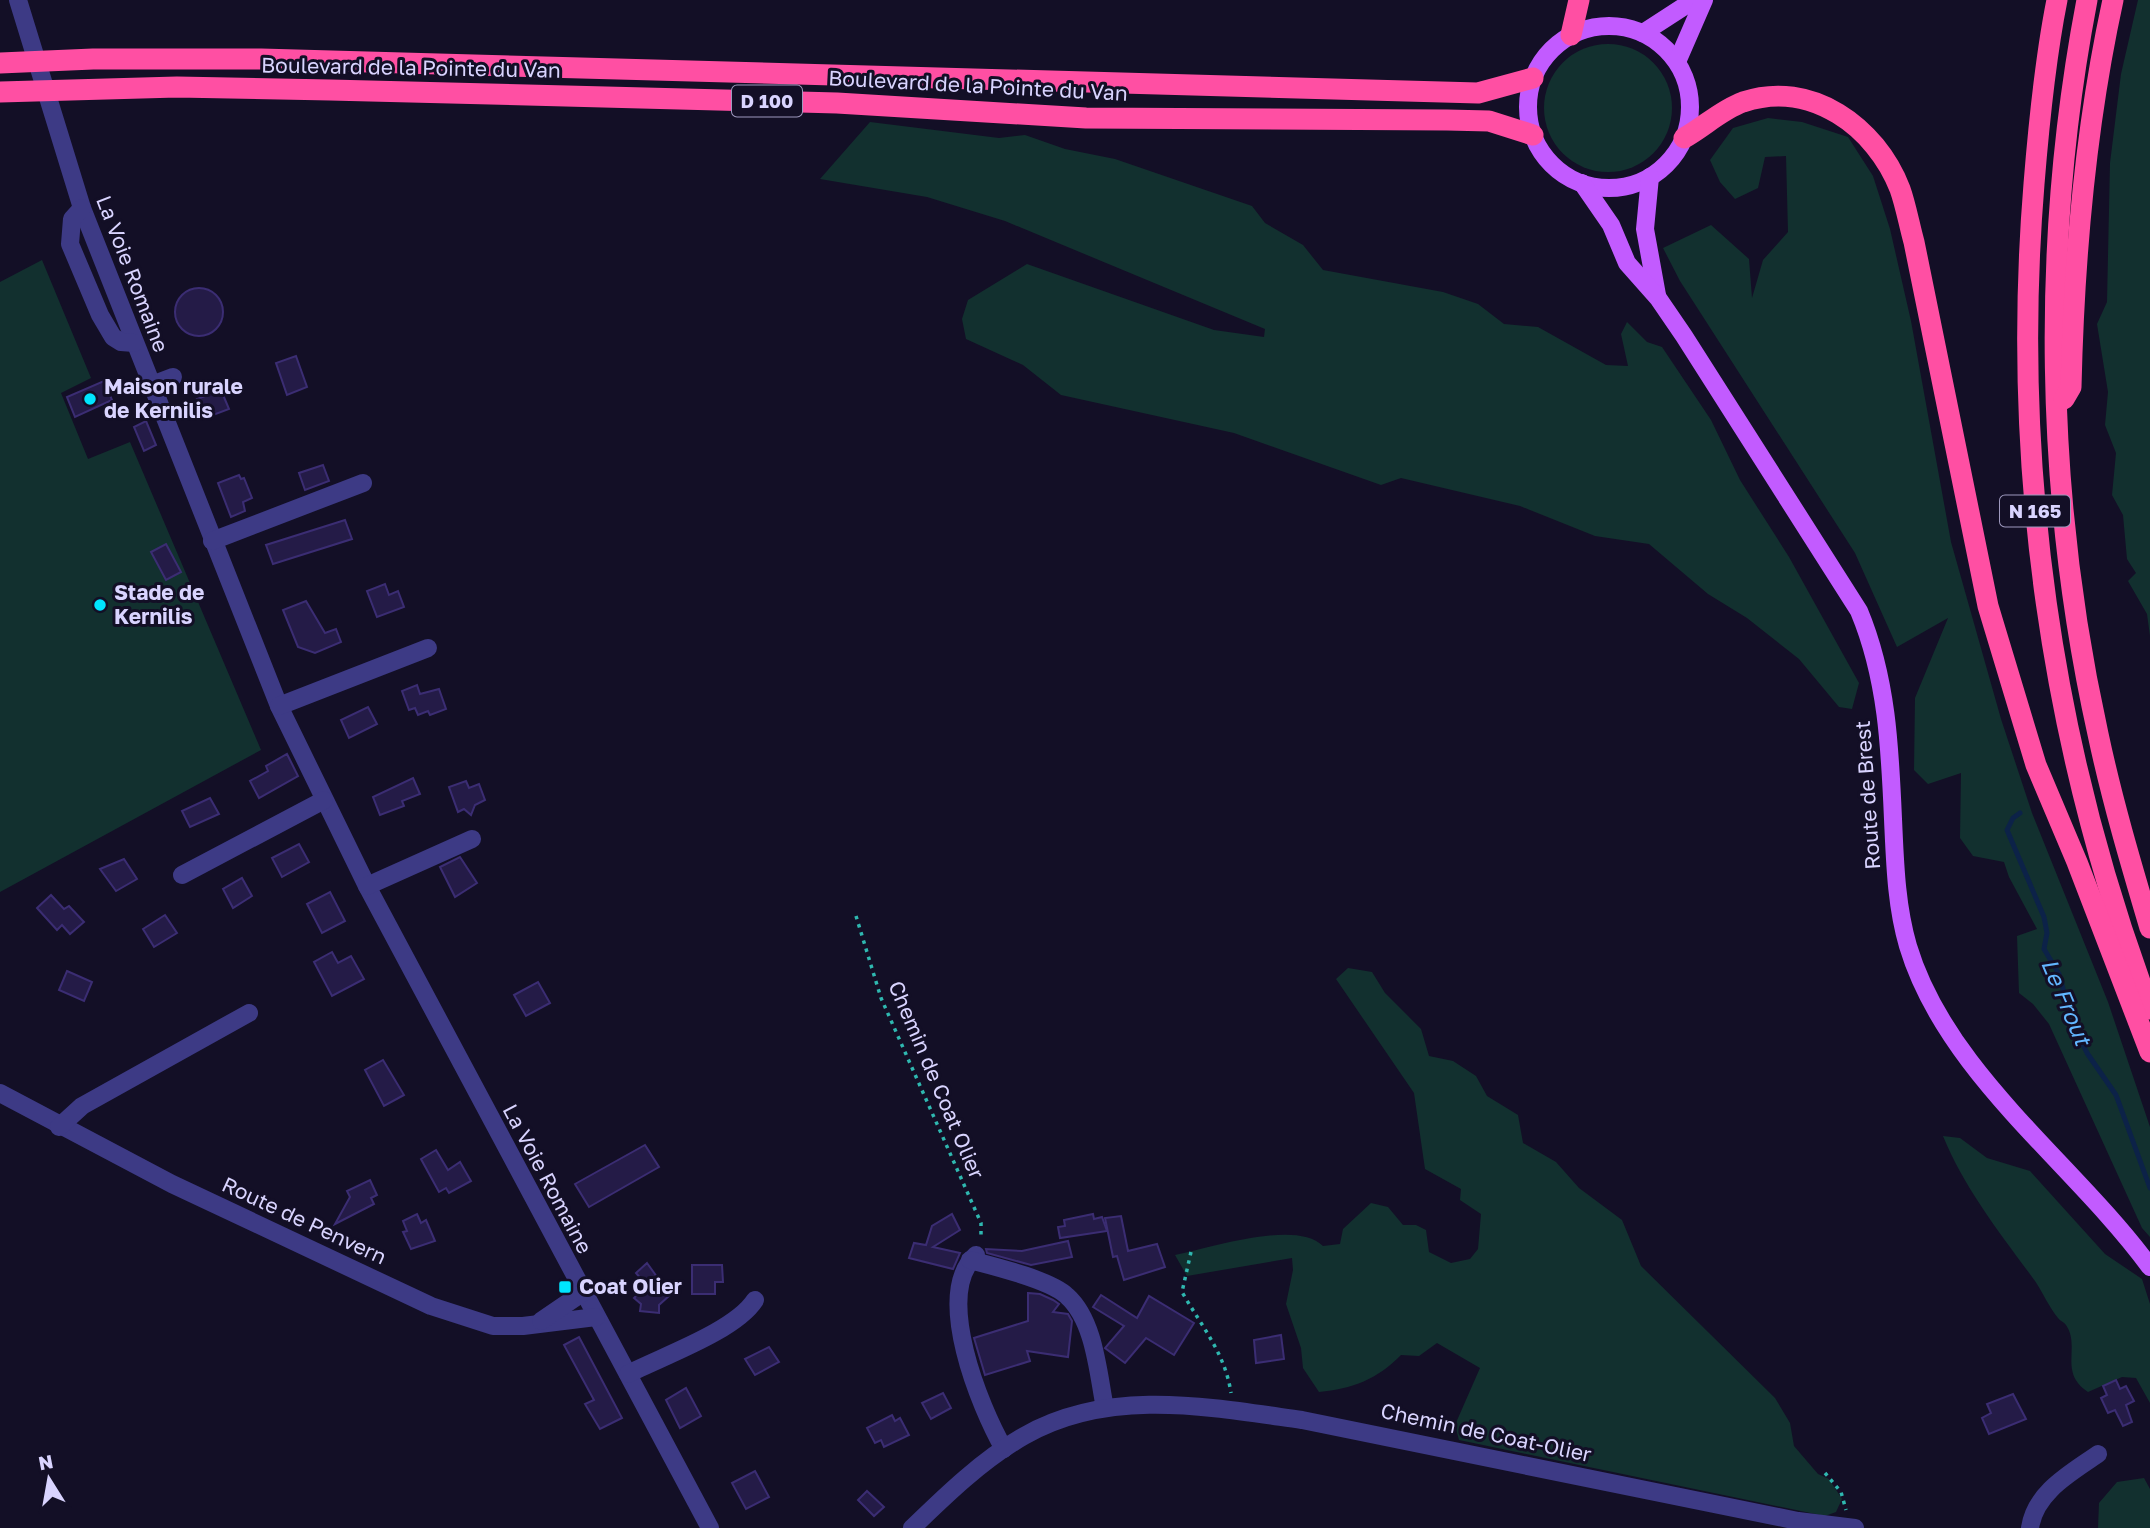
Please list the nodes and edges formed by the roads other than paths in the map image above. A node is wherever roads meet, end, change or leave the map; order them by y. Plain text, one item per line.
1 (1579, 0) edge
2 (1694, 0) edge
3 (1704, 0) edge
4 (2057, 0) edge
5 (2087, 0) edge
6 (2113, 0) edge
7 (18, 1) edge
8 (1643, 33) junction
9 (1571, 35) junction
10 (1677, 62) junction
11 (0, 63) edge
12 (1533, 78) junction
13 (0, 92) edge
14 (1532, 135) junction
15 (1684, 138) junction
16 (1650, 177) junction
17 (1583, 183) junction
18 (1658, 298) junction
19 (173, 377) dead end
20 (152, 385) junction
21 (2058, 410) junction
22 (363, 483) dead end
23 (212, 541) junction
24 (428, 648) dead end
25 (279, 706) junction
26 (324, 800) junction
27 (472, 839) dead end
28 (182, 875) dead end
29 (367, 886) junction
30 (2150, 928) edge
31 (2150, 1009) edge
32 (249, 1013) dead end
33 (2150, 1052) edge
34 (0, 1093) edge
35 (59, 1127) junction
36 (2150, 1266) edge
37 (582, 1293) junction
38 (755, 1300) dead end
39 (596, 1317) junction
40 (538, 1322) junction
41 (628, 1374) junction
42 (1105, 1408) junction
43 (1004, 1449) junction
44 (2098, 1454) dead end
45 (1849, 1527) edge
46 (710, 1528) edge
47 (912, 1528) edge
48 (2030, 1528) edge

1 - 9 highway
2 - 8 main road
3 - 10 main road
4 - 31 highway, N 165
5 - 21 highway, N 165
6 - 21 highway
7 - 20 street, La Voie Romaine
8 - 9 main road
8 - 10 main road
9 - 12 main road
10 - 15 main road
11 - 12 highway, Boulevard de la Pointe du Van / D 100
12 - 14 main road
13 - 14 highway, Boulevard de la Pointe du Van / D 100
14 - 17 main road
15 - 16 main road
15 - 33 highway
16 - 17 main road
16 - 18 main road, Route de Brest
17 - 18 main road, Route de Brest
18 - 36 main road, Route de Brest
19 - 20 street
20 - 23 street, La Voie Romaine
21 - 30 highway, N 165
22 - 23 street
23 - 25 street, La Voie Romaine
24 - 25 street
25 - 26 street, La Voie Romaine
26 - 28 street
26 - 29 street, La Voie Romaine
27 - 29 street
29 - 37 street, La Voie Romaine
32 - 35 street
34 - 35 street, Route de Penvern
35 - 40 street, Route de Penvern
37 - 39 street, La Voie Romaine
37 - 40 street, Route de Penvern
38 - 41 street
39 - 40 street, Route de Penvern
39 - 41 street, La Voie Romaine
41 - 46 street, La Voie Romaine
42 - 43 street, Chemin de Coat-Olier
42 - 43 street
42 - 45 street, Chemin de Coat-Olier
43 - 47 street, Chemin de Coat-Olier
44 - 48 street

